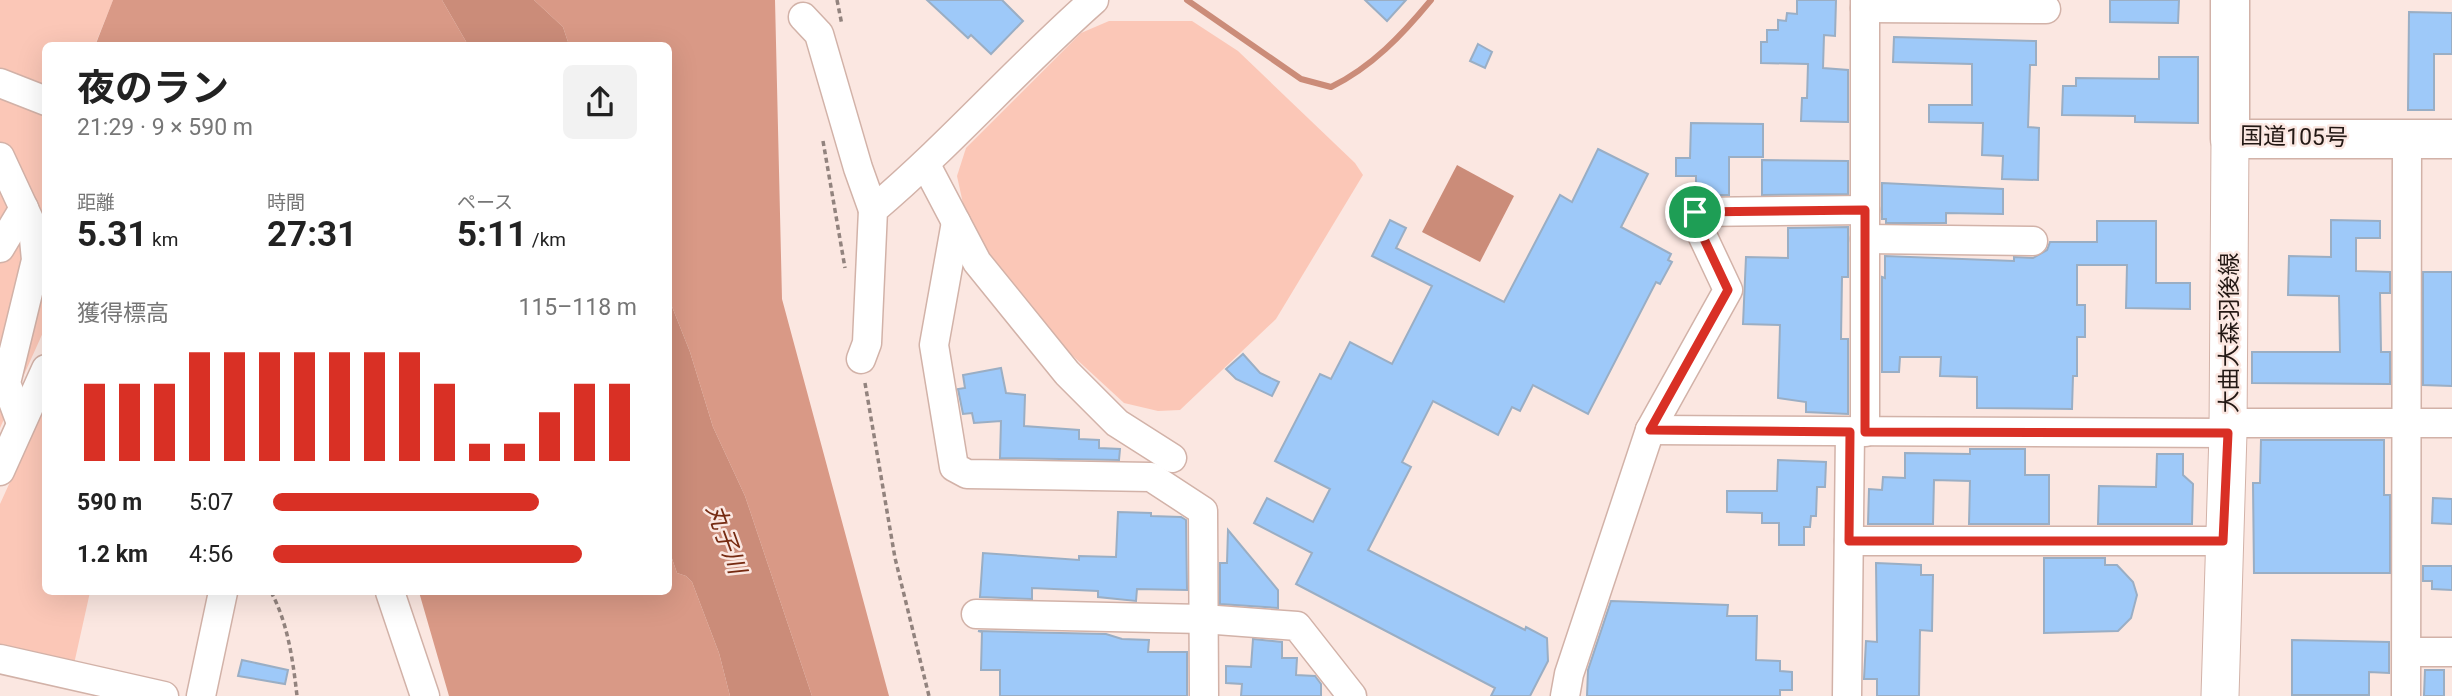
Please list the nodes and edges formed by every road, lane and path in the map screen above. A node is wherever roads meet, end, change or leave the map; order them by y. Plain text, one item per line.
1 (1094, 0) edge
2 (2230, 0) edge
3 (1865, 4) edge
4 (2046, 9) dead end
5 (803, 17) dead end
6 (0, 83) edge
7 (42, 99) edge
8 (2407, 138) junction
9 (2230, 139) junction
10 (2452, 139) edge
11 (0, 157) edge
12 (926, 165) junction
13 (24, 208) junction
14 (873, 210) junction
15 (1865, 210) junction
16 (956, 222) junction
17 (1865, 239) junction
18 (2033, 241) dead end
19 (0, 247) edge
20 (861, 359) dead end
21 (42, 378) edge
22 (21, 423) junction
23 (2406, 423) junction
24 (2452, 423) edge
25 (2228, 428) junction
26 (1650, 430) junction
27 (1857, 432) junction
28 (1172, 458) dead end
29 (0, 471) edge
30 (1849, 541) junction
31 (2223, 541) junction
32 (222, 595) edge
33 (273, 595) edge
34 (391, 595) edge
35 (976, 614) dead end
36 (1203, 619) junction
37 (2407, 652) junction
38 (2452, 652) edge
39 (0, 659) edge
40 (164, 696) edge
41 (201, 696) edge
42 (297, 696) edge
43 (425, 696) edge
44 (1204, 696) edge
45 (1352, 696) edge
46 (1565, 696) edge
47 (1847, 696) edge
48 (2220, 696) edge
49 (2406, 696) edge

1 - 12 street
2 - 9 highway, 国道105号
3 - 4 street
3 - 15 street
5 - 14 street
6 - 7 street
8 - 9 highway, 国道105号
8 - 10 highway, 国道105号
8 - 23 street
9 - 25 main road, 大曲大森羽後線
11 - 13 street
12 - 14 street
12 - 16 street
13 - 19 street
13 - 22 street
14 - 20 street
15 - 17 street
15 - 26 street
16 - 28 street
16 - 36 street
17 - 18 street
17 - 27 street
21 - 22 street
22 - 29 street
23 - 24 street
23 - 25 street
23 - 37 street
25 - 27 street
25 - 31 main road, 大曲大森羽後線
26 - 27 street
26 - 46 street
27 - 30 street
30 - 31 street
30 - 47 street
31 - 48 main road, 大曲大森羽後線
32 - 41 street
33 - 42 path
34 - 43 street
35 - 36 street
36 - 44 street
36 - 45 street
37 - 38 street
37 - 49 street
39 - 40 street

